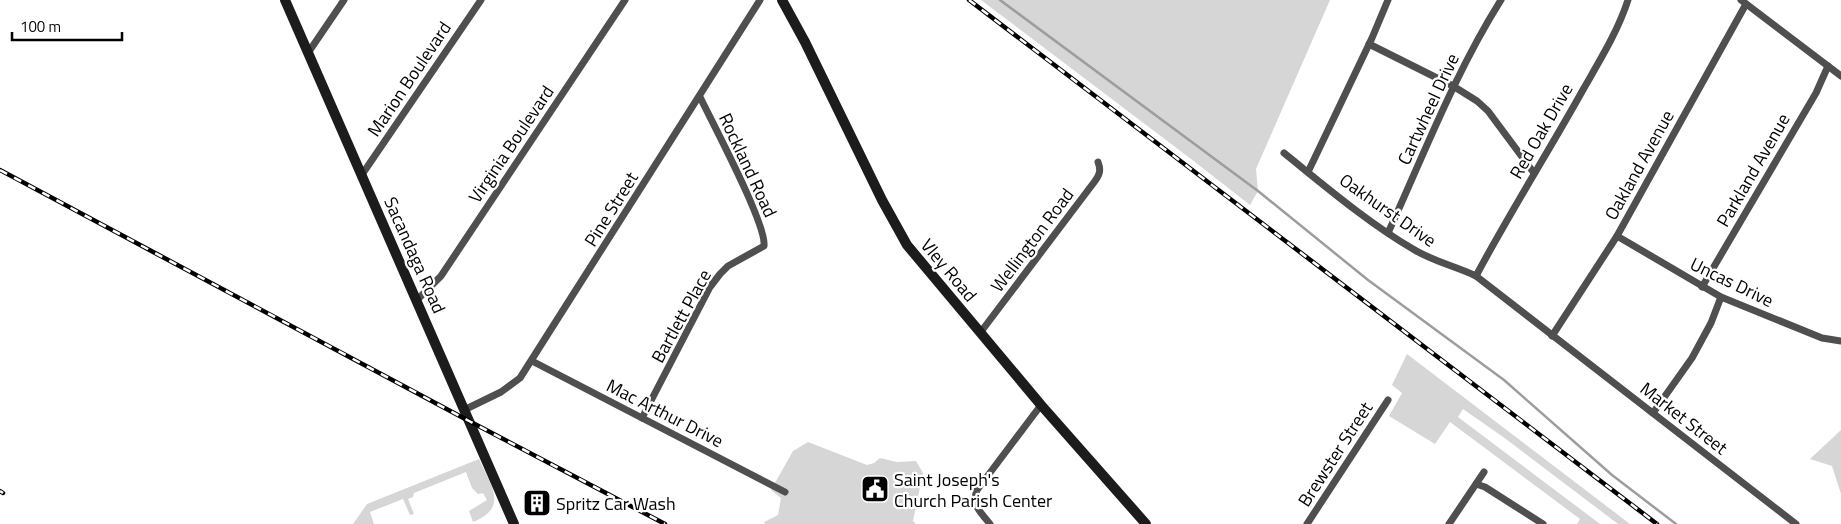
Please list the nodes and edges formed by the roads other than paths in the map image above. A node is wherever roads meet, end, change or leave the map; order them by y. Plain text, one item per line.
1 (285, 0) edge
2 (344, 0) edge
3 (481, 0) edge
4 (625, 0) edge
5 (760, 0) edge
6 (782, 0) edge
7 (1388, 0) edge
8 (1501, 0) edge
9 (1628, 0) edge
10 (1744, 2) edge
11 (1369, 44) junction
12 (308, 53) junction
13 (1828, 66) junction
14 (1841, 76) edge
15 (1453, 86) junction
16 (700, 97) junction
17 (1284, 153) dead end
18 (1098, 162) dead end
19 (1308, 172) junction
20 (1534, 173) junction
21 (361, 176) junction
22 (1388, 233) junction
23 (1616, 236) junction
24 (764, 246) joint
25 (1476, 276) junction
26 (1702, 287) junction
27 (1721, 297) junction
28 (417, 300) junction
29 (980, 333) junction
30 (1552, 336) junction
31 (1841, 341) edge
32 (532, 361) junction
33 (1388, 400) dead end
34 (1041, 405) junction
35 (464, 410) junction
36 (1653, 412) junction
37 (642, 418) junction
38 (1484, 472) dead end
39 (1476, 484) junction
40 (784, 492) dead end
41 (514, 524) edge
42 (990, 524) edge
43 (1146, 524) edge
44 (1307, 524) edge
45 (1450, 524) edge
46 (1543, 524) edge
47 (1796, 524) edge

1 - 12 street, Sacandaga Road
2 - 12 street
3 - 21 street, Marion Boulevard
4 - 28 street, Virginia Boulevard
5 - 16 street, Pine Street
6 - 29 street, Vley Road
7 - 11 street
8 - 15 street, Cartwheel Drive
9 - 20 street, Red Oak Drive
10 - 13 street
10 - 23 street, Oakland Avenue
11 - 15 street
11 - 19 street
12 - 21 street, Sacandaga Road
13 - 14 street
13 - 26 street, Parkland Avenue
15 - 20 street
15 - 22 street, Cartwheel Drive
16 - 24 street, Rockland Road
16 - 32 street, Pine Street
17 - 19 street, Oakhurst Drive
18 - 29 street, Wellington Road
19 - 22 street, Oakhurst Drive
20 - 25 street, Red Oak Drive
21 - 28 street, Sacandaga Road
22 - 25 street, Oakhurst Drive
23 - 26 street, Uncas Drive
23 - 30 street, Oakland Avenue
24 - 37 street, Bartlett Place
25 - 30 street, Oakhurst Drive
26 - 27 street, Uncas Drive
27 - 31 street, Uncas Drive
27 - 36 street
28 - 35 street, Sacandaga Road
29 - 34 street, Vley Road
30 - 36 street, Market Street
32 - 35 street, Pine Street
32 - 37 street, Mac Arthur Drive
33 - 44 street, Brewster Street
34 - 42 street
34 - 43 street, Vley Road
35 - 41 street, Sacandaga Road
36 - 47 street, Market Street
37 - 40 street, Mac Arthur Drive
38 - 39 street
39 - 45 street
39 - 46 street

